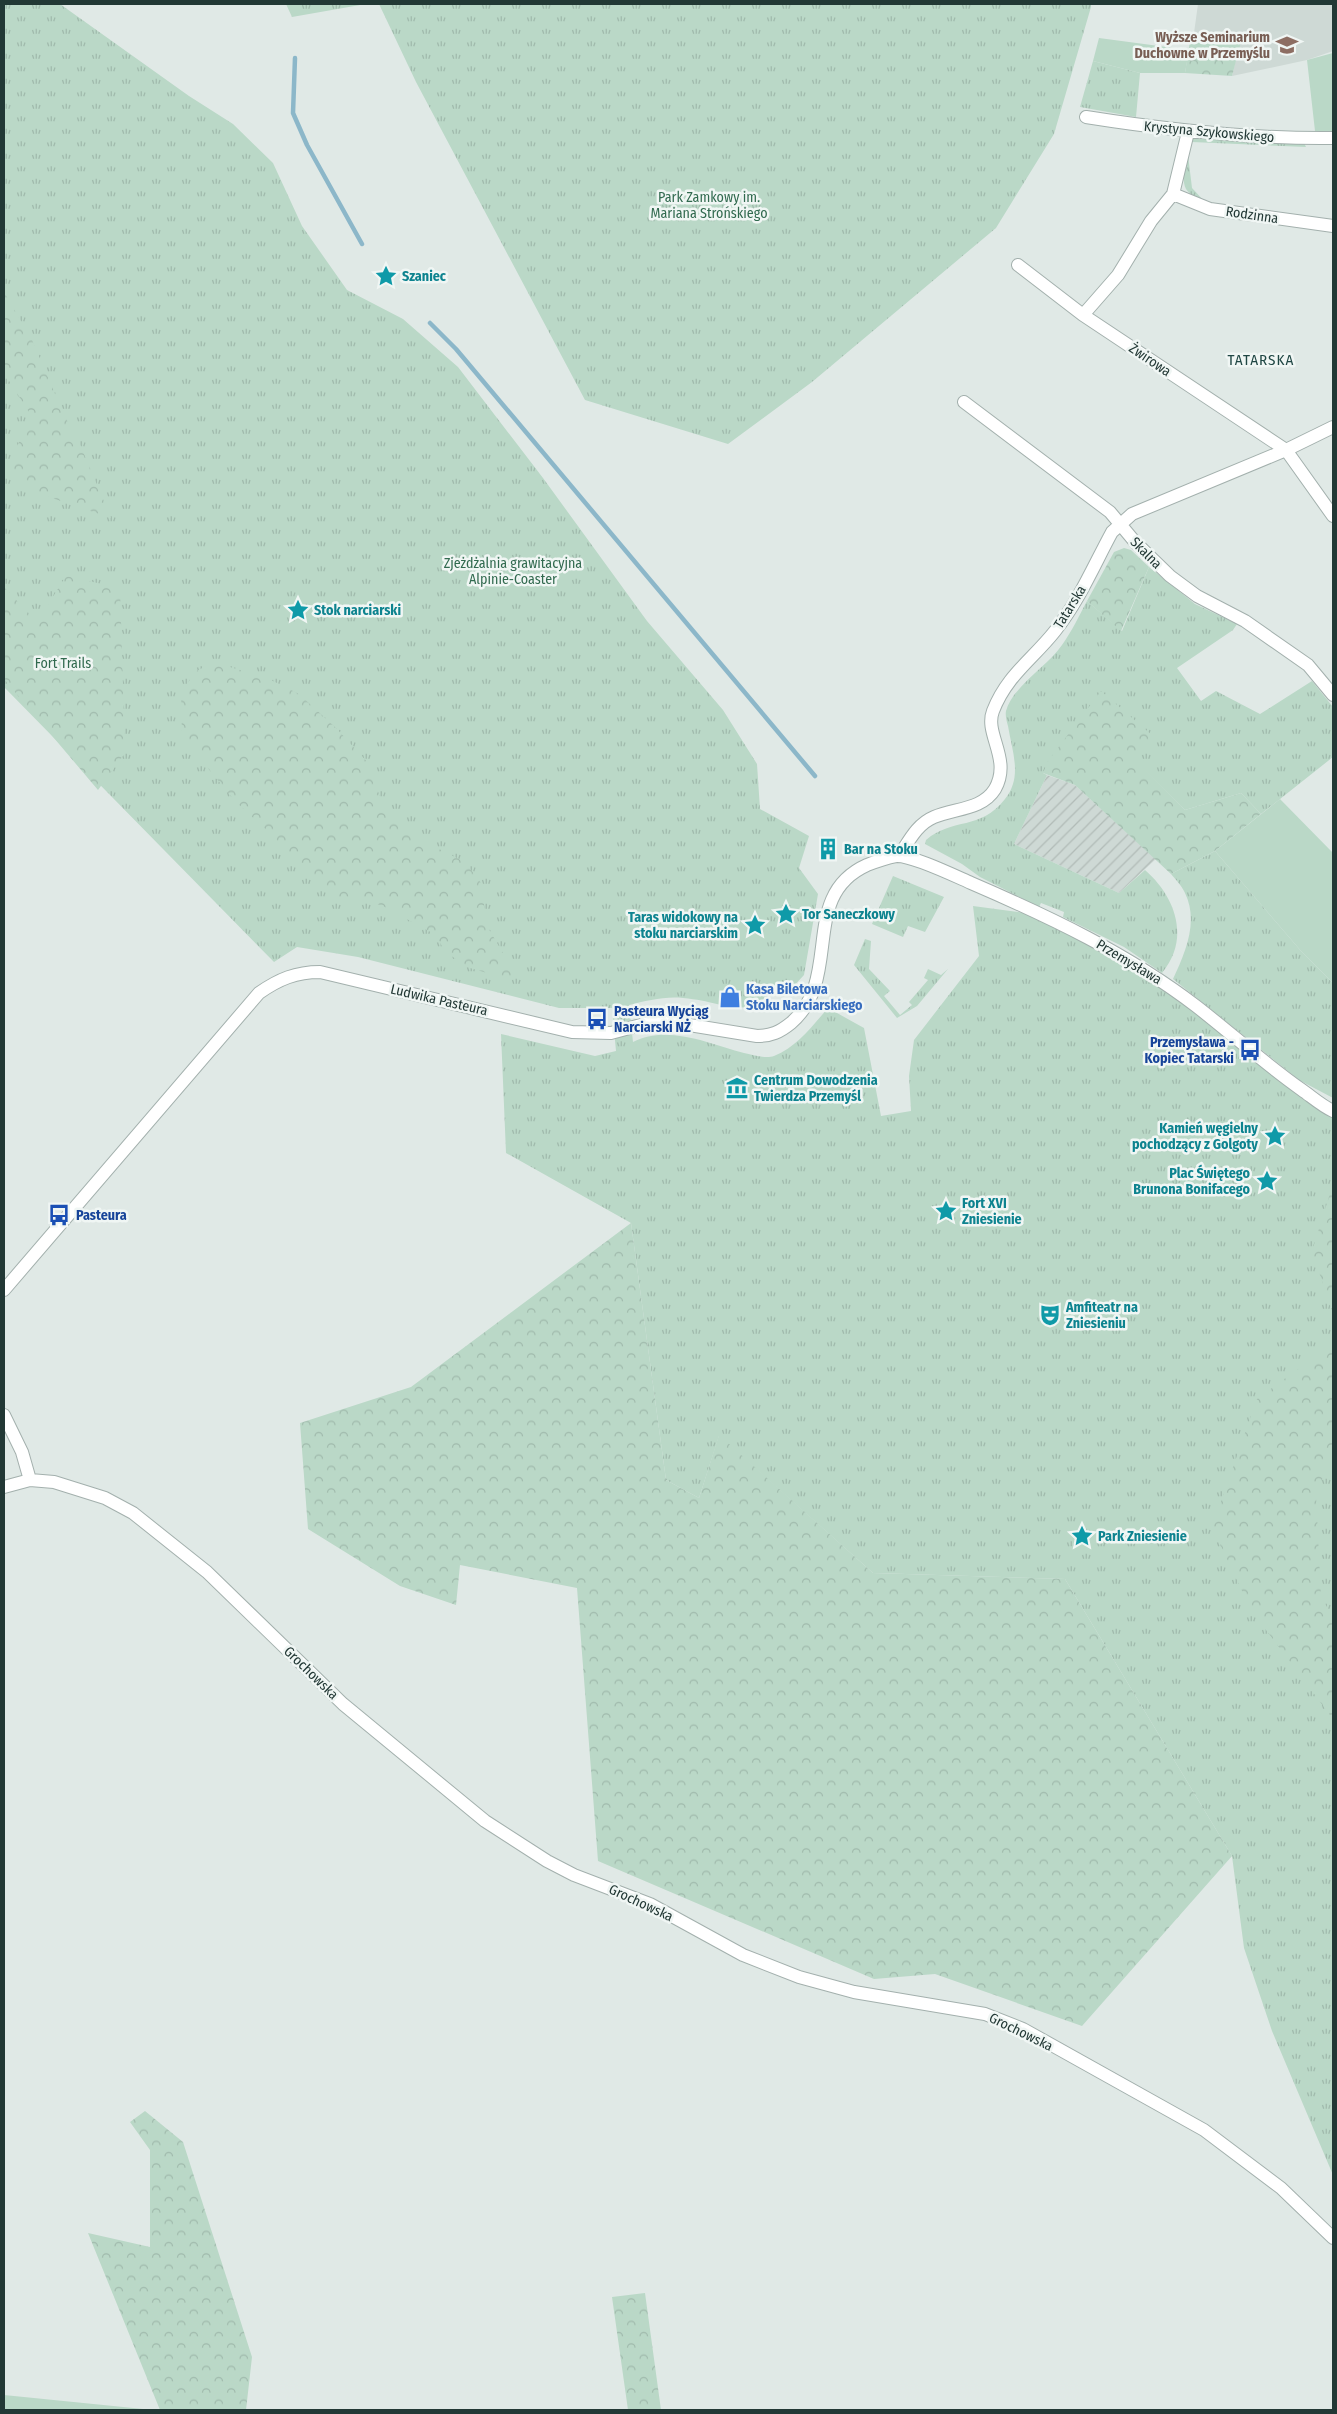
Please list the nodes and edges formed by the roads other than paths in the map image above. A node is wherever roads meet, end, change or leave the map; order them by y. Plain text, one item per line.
1 (1086, 117) dead end
2 (1188, 132) junction
3 (1333, 138) edge
4 (1173, 194) junction
5 (1333, 226) edge
6 (1018, 265) dead end
7 (1082, 315) junction
8 (964, 402) dead end
9 (1333, 427) edge
10 (1286, 450) junction
11 (1333, 516) edge
12 (1120, 524) junction
13 (1333, 695) edge
14 (899, 856) junction
15 (1333, 1111) edge
16 (4, 1290) edge
17 (4, 1415) edge
18 (30, 1480) junction
19 (4, 1487) edge
20 (1333, 2238) edge

1 - 2 street, Krystyna Szykowskiego
2 - 3 street, Krystyna Szykowskiego
2 - 4 street
4 - 5 street, Rodzinna
4 - 7 street
6 - 7 street, Żwirowa
7 - 10 street, Żwirowa
8 - 12 street, Skalna
9 - 10 street, Tatarska
10 - 11 street
10 - 12 street, Tatarska
12 - 13 street, Skalna
12 - 14 street, Tatarska
14 - 15 street, Przemysława
14 - 16 street, Ludwika Pasteura
17 - 18 street
18 - 19 street, Grochowska
18 - 20 street, Grochowska

